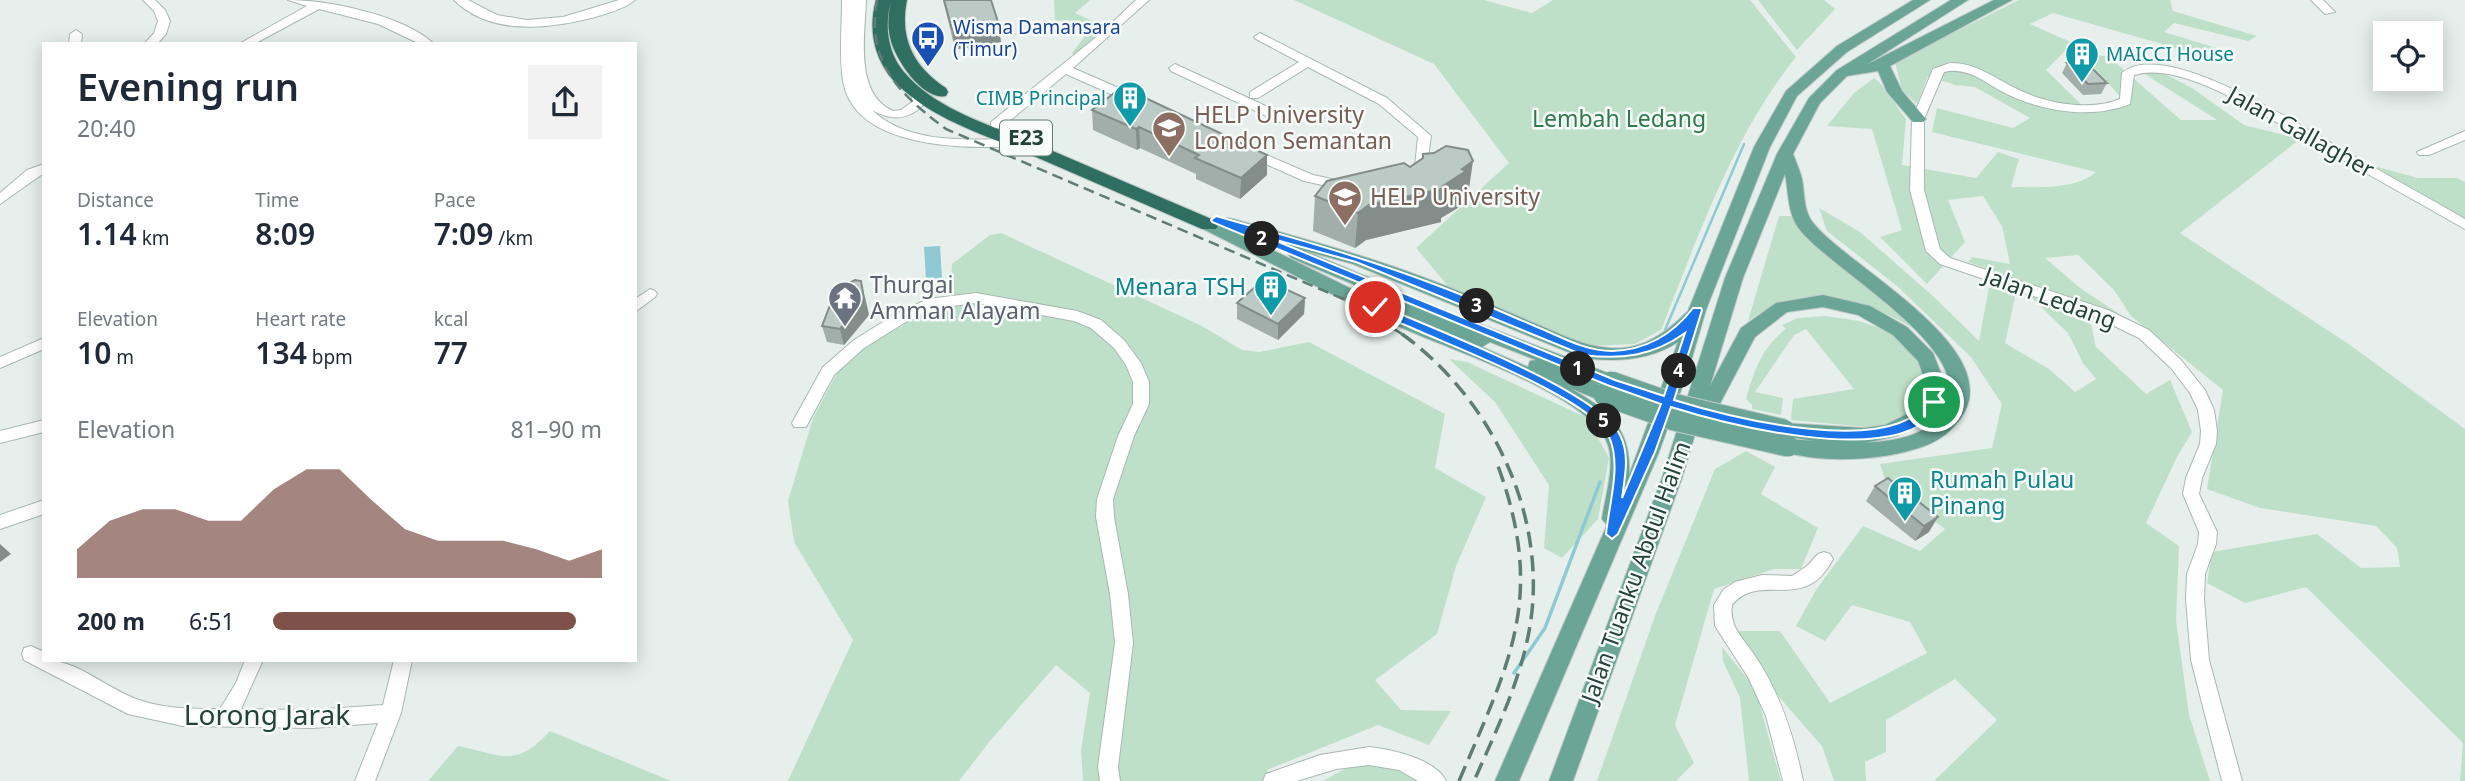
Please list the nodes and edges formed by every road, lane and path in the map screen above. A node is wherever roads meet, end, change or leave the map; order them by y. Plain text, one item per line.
1 (149, 0) edge
2 (294, 0) edge
3 (460, 0) edge
4 (629, 0) edge
5 (848, 0) edge
6 (860, 0) edge
7 (884, 0) edge
8 (899, 0) edge
9 (1143, 0) edge
10 (1906, 0) edge
11 (1923, 0) edge
12 (1961, 0) edge
13 (1978, 0) edge
14 (2005, 0) edge
15 (322, 3) edge
16 (1945, 9) junction
17 (1260, 37) dead end
18 (152, 42) edge
19 (250, 42) edge
20 (426, 42) edge
21 (1899, 56) joint
22 (1308, 62) junction
23 (1882, 64) junction
24 (1175, 68) dead end
25 (1065, 69) junction
26 (1842, 73) junction
27 (2128, 73) joint
28 (907, 84) junction
29 (1791, 94) junction
30 (1254, 95) dead end
31 (1151, 107) edge
32 (1281, 118) dead end
33 (1918, 118) junction
34 (996, 125) junction
35 (2465, 135) edge
36 (1020, 144) junction
37 (1236, 145) edge
38 (2424, 152) dead end
39 (1785, 155) junction
40 (42, 169) edge
41 (1398, 183) edge
42 (1357, 188) edge
43 (0, 200) edge
44 (1212, 222) junction
45 (2465, 225) edge
46 (650, 294) dead end
47 (637, 305) edge
48 (1697, 310) junction
49 (42, 344) edge
50 (0, 363) edge
51 (800, 423) dead end
52 (42, 426) edge
53 (0, 437) edge
54 (1786, 438) junction
55 (1677, 464) junction
56 (42, 509) edge
57 (0, 522) edge
58 (1612, 534) junction
59 (1824, 559) dead end
60 (31, 654) dead end
61 (42, 660) edge
62 (46, 662) edge
63 (253, 662) edge
64 (403, 662) edge
65 (391, 713) junction
66 (225, 719) junction
67 (365, 781) edge
68 (1110, 781) edge
69 (1273, 781) edge
70 (1436, 781) edge
71 (1507, 781) edge
72 (1561, 781) edge
73 (1793, 781) edge
74 (2232, 781) edge

1 - 18 street
2 - 15 street
3 - 4 street
5 - 36 street
6 - 28 street
7 - 28 highway, E23
8 - 34 highway, E23
9 - 25 street
10 - 29 main road
11 - 29 main road, Jalan Tuanku Abdul Halim
12 - 16 main road, Jalan Tuanku Abdul Halim
13 - 16 main road
14 - 21 main road
15 - 19 street
15 - 20 street
16 - 26 main road, Jalan Tuanku Abdul Halim
17 - 22 street
21 - 23 main road
22 - 30 street
22 - 41 street
23 - 26 main road
23 - 33 main road
24 - 32 street
25 - 31 street
25 - 34 street
26 - 39 main road, Jalan Tuanku Abdul Halim
27 - 33 street, Jalan Ledang
27 - 45 street, Jalan Gallagher
28 - 36 highway, E23
29 - 48 main road, Jalan Tuanku Abdul Halim
33 - 74 street, Jalan Ledang
34 - 44 highway, E23
35 - 38 street
36 - 44 highway, E23
37 - 42 street
39 - 54 main road
39 - 55 main road, Jalan Tuanku Abdul Halim
40 - 43 street
44 - 48 main road
44 - 54 main road, bridge
44 - 58 main road
46 - 47 street
48 - 58 main road, Jalan Tuanku Abdul Halim
49 - 50 street
51 - 68 street
52 - 53 street
54 - 55 main road
55 - 72 main road, Jalan Tuanku Abdul Halim
56 - 57 street
58 - 71 main road, Jalan Tuanku Abdul Halim
59 - 73 street
60 - 61 street, Lorong Jarak
62 - 66 street, Lorong Jarak
63 - 66 street
64 - 65 street
65 - 66 street, Lorong Jarak
65 - 67 street
69 - 70 street

